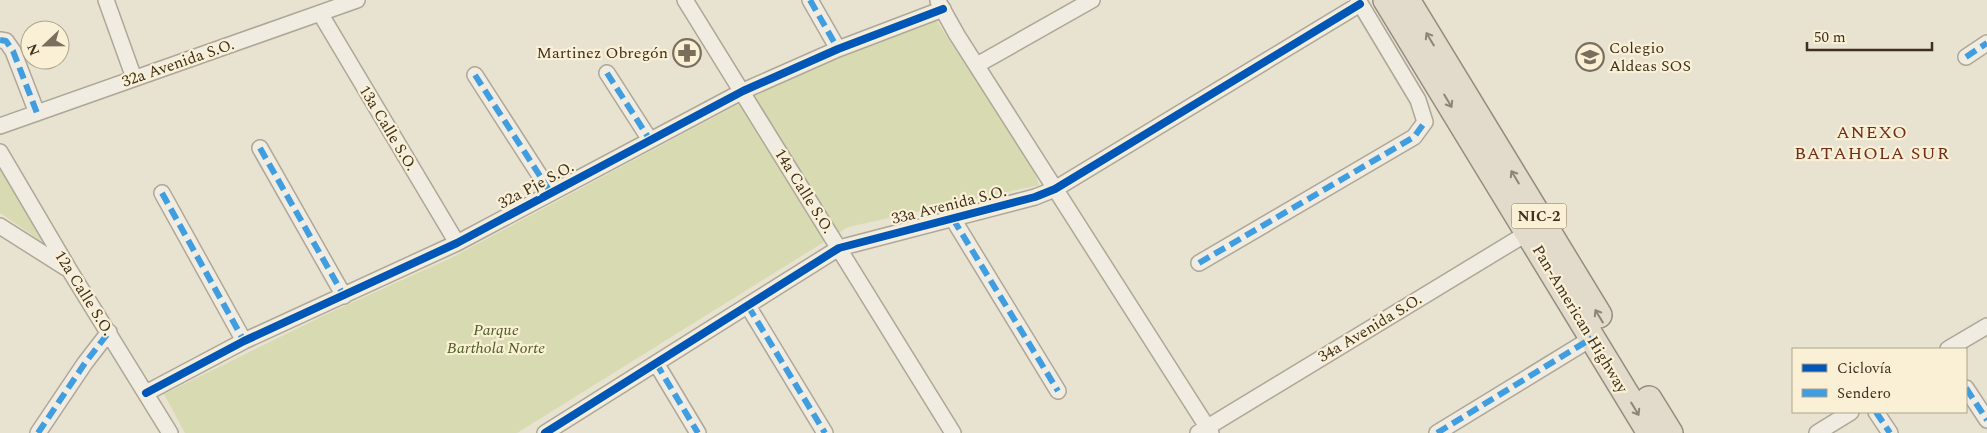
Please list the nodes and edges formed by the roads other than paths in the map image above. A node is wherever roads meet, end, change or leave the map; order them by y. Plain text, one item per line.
1 (106, 0) edge
2 (357, 0) edge
3 (685, 0) edge
4 (810, 0) edge
5 (1092, 0) edge
6 (1386, 0) edge
7 (1406, 0) edge
8 (1359, 2) edge
9 (940, 4) edge
10 (320, 13) junction
11 (0, 40) edge
12 (1987, 43) edge
13 (838, 49) junction
14 (1966, 56) dead end
15 (977, 65) junction
16 (607, 73) dead end
17 (475, 75) dead end
18 (134, 78) junction
19 (742, 91) junction
20 (37, 113) junction
21 (0, 126) edge
22 (650, 140) junction
23 (260, 148) dead end
24 (0, 152) edge
25 (1055, 189) junction
26 (162, 193) dead end
27 (551, 193) junction
28 (953, 218) junction
29 (0, 226) edge
30 (1535, 228) junction
31 (457, 243) junction
32 (839, 248) junction
33 (1199, 263) dead end
34 (70, 271) junction
35 (344, 296) junction
36 (748, 306) junction
37 (1987, 326) edge
38 (109, 332) junction
39 (1592, 338) junction
40 (244, 342) junction
41 (1950, 348) edge
42 (656, 363) junction
43 (1967, 390) edge
44 (1058, 391) dead end
45 (146, 393) junction
46 (1848, 413) edge
47 (1877, 413) edge
48 (1987, 420) edge
49 (567, 428) edge
50 (1205, 431) edge
51 (38, 433) edge
52 (170, 433) edge
53 (545, 433) edge
54 (698, 433) edge
55 (825, 433) edge
56 (954, 433) edge
57 (1436, 433) edge
58 (1650, 433) edge
59 (1670, 433) edge
60 (1817, 433) edge
61 (1890, 433) edge

1 - 18 street
2 - 10 street, 32a Avenida S.O.
3 - 19 street, 14a Calle S.O.
4 - 13 street
5 - 15 street
6 -> 30 highway, Pan-American Highway / NIC-2
30 -> 7 highway, Pan-American Highway / NIC-2
8 - 25 street, 33a Avenida S.O.
8 - 33 street
9 - 13 street, 32a Pje S.O.
9 - 15 street
10 - 18 street, 32a Avenida S.O.
10 - 31 street, 13a Calle S.O.
11 - 20 street
12 - 14 street
13 - 19 street, 32a Pje S.O.
15 - 25 street
16 - 22 street
17 - 27 street
18 - 20 street, 32a Avenida S.O.
19 - 22 street, 32a Pje S.O.
19 - 32 street, 14a Calle S.O.
20 - 21 street, 32a Avenida S.O.
22 - 27 street, 32a Pje S.O.
23 - 35 street
24 - 34 street, 12a Calle S.O.
25 - 28 street, 33a Avenida S.O.
25 - 50 street
26 - 40 street
27 - 31 street, 32a Pje S.O.
28 - 32 street, 33a Avenida S.O.
28 - 44 street
29 - 34 street
30 - 39 highway, Pan-American Highway / NIC-2
30 - 50 street, 34a Avenida S.O.
59 -> 30 highway, Pan-American Highway / NIC-2
31 - 35 street, 32a Pje S.O.
32 - 36 street, 33a Avenida S.O.
32 - 56 street, 14a Calle S.O.
34 - 38 street, 12a Calle S.O.
35 - 40 street, 32a Pje S.O.
36 - 42 street, 33a Avenida S.O.
36 - 55 street
37 - 41 street
38 - 45 street, 12a Calle S.O.
38 - 51 street
39 - 57 street
39 -> 58 highway, Pan-American Highway / NIC-2
40 - 45 street, 32a Pje S.O.
42 - 49 street, 33a Avenida S.O.
42 - 54 street
43 - 48 street
45 - 52 street, 12a Calle S.O.
46 - 60 street
47 - 61 street
49 - 53 street, 33a Avenida S.O.

